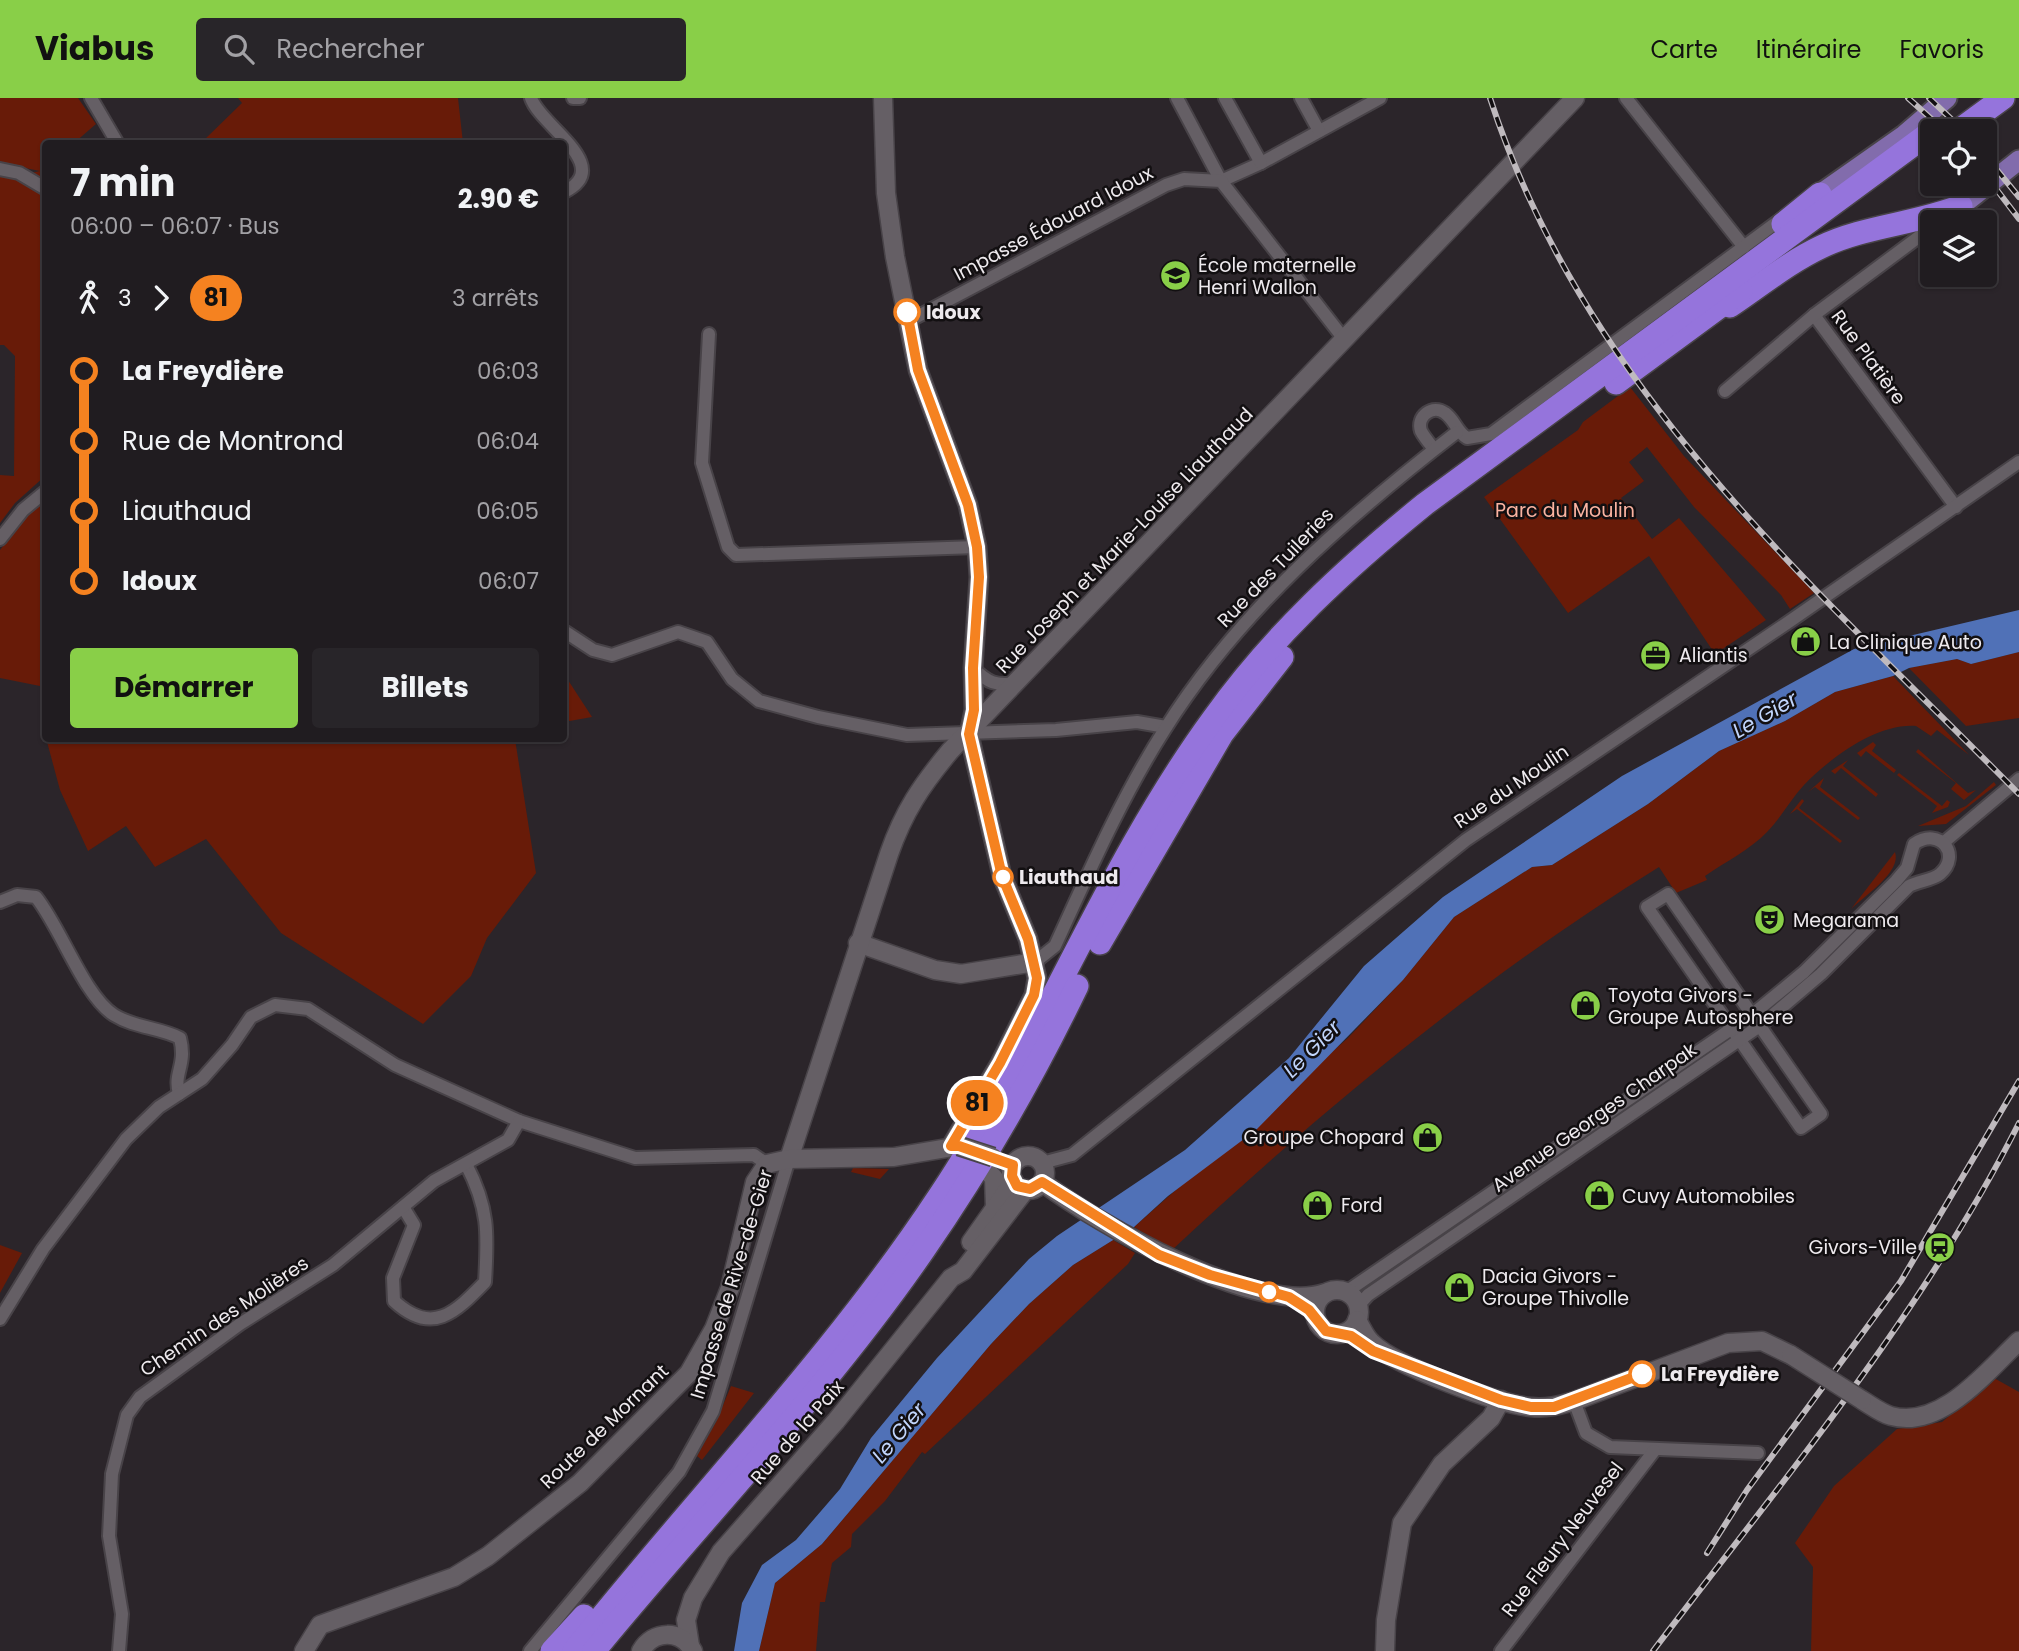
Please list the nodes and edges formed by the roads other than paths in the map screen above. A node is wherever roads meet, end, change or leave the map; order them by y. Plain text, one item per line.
1 (91, 98) edge
2 (531, 98) edge
3 (573, 98) edge
4 (580, 98) edge
5 (883, 98) edge
6 (1177, 98) edge
7 (1225, 98) edge
8 (1301, 98) edge
9 (1380, 98) edge
10 (1575, 98) edge
11 (1626, 98) edge
12 (1947, 98) edge
13 (2018, 98) edge
14 (1989, 102) edge
15 (1956, 119) edge
16 (1971, 119) edge
17 (1319, 131) junction
18 (116, 140) edge
19 (1920, 140) edge
20 (1920, 159) edge
21 (2019, 160) edge
22 (1261, 163) junction
23 (0, 169) edge
24 (1221, 181) junction
25 (42, 187) edge
26 (567, 190) edge
27 (1820, 194) junction
28 (1961, 206) junction
29 (1956, 210) edge
30 (1920, 236) edge
31 (1744, 247) junction
32 (1690, 309) junction
33 (1814, 315) junction
34 (909, 321) junction
35 (709, 334) dead end
36 (1344, 339) junction
37 (1651, 357) junction
38 (1725, 391) dead end
39 (1457, 432) junction
40 (1434, 449) junction
41 (2019, 462) edge
42 (42, 494) edge
43 (1956, 507) junction
44 (0, 539) edge
45 (977, 547) junction
46 (567, 633) edge
47 (973, 668) junction
48 (1017, 683) junction
49 (1166, 727) junction
50 (969, 734) junction
51 (2019, 779) edge
52 (1943, 843) junction
53 (0, 902) edge
54 (858, 943) junction
55 (1035, 962) junction
56 (1757, 1020) junction
57 (1735, 1035) junction
58 (179, 1094) junction
59 (519, 1121) junction
60 (957, 1148) junction
61 (789, 1159) junction
62 (1042, 1163) junction
63 (466, 1164) junction
64 (767, 1164) junction
65 (1010, 1172) junction
66 (403, 1207) junction
67 (995, 1208) junction
68 (951, 1278) junction
69 (1346, 1292) junction
70 (1325, 1293) junction
71 (1289, 1297) junction
72 (1358, 1313) junction
73 (0, 1320) edge
74 (1317, 1320) junction
75 (1340, 1333) junction
76 (2019, 1341) edge
77 (1387, 1354) junction
78 (1501, 1400) junction
79 (1574, 1401) junction
80 (1654, 1451) junction
81 (1758, 1453) dead end
82 (670, 1535) junction
83 (641, 1593) junction
84 (686, 1620) junction
85 (667, 1634) junction
86 (692, 1648) edge
87 (119, 1651) edge
88 (304, 1651) edge
89 (530, 1651) edge
90 (552, 1651) edge
91 (574, 1651) edge
92 (594, 1651) edge
93 (603, 1651) edge
94 (641, 1651) edge
95 (1385, 1651) edge
96 (1501, 1651) edge

1 - 18 street
2 - 26 street
3 - 4 street
5 - 34 main road
6 - 24 street
7 - 22 street
8 - 17 street
9 - 17 street
10 - 36 main road, Rue Joseph et Marie-Louise Liauthaud
11 - 31 street
12 - 27 main road
13 - 14 highway
14 - 15 highway
14 - 16 highway
17 - 22 street
19 - 32 highway
20 - 37 highway
21 - 28 main road
22 - 24 street
23 - 25 street
24 - 34 street, Impasse Édouard Idoux
24 - 36 street
27 - 31 street
27 - 32 highway
28 - 29 street
28 - 37 highway
30 - 33 street, Rue Platière
31 - 39 street
32 - 82 highway
33 - 38 street
33 - 43 street, Rue Platière
34 - 45 main road
35 - 45 street
36 - 48 main road, Rue Joseph et Marie-Louise Liauthaud
37 - 83 highway
39 - 40 street, Rue des Tuileries
39 - 40 street
40 - 49 street, Rue des Tuileries
41 - 43 street, Rue du Moulin
42 - 44 street
43 - 62 street, Rue du Moulin
45 - 47 main road
46 - 50 street
47 - 48 street
47 - 50 main road
48 - 50 main road, Rue Joseph et Marie-Louise Liauthaud
49 - 50 street
49 - 55 street, Rue des Tuileries
50 - 54 main road, Rue Joseph et Marie-Louise Liauthaud
50 - 55 main road
51 - 52 street
52 - 56 street, Avenue Georges Charpak
52 - 56 street, Avenue Georges Charpak
53 - 58 street
54 - 55 main road
54 - 61 main road, Rue Joseph et Marie-Louise Liauthaud
55 - 60 main road
56 - 57 street, Avenue Georges Charpak
56 - 57 street
56 - 57 street
57 - 69 street, Avenue Georges Charpak
57 - 72 street, Avenue Georges Charpak
58 - 59 street
58 - 73 street
59 - 63 street, Chemin des Molières
59 - 64 street
60 - 61 main road
60 - 65 main road, bridge
61 - 64 main road
61 - 89 street, Impasse de Rive-de-Gier
62 - 65 main road
62 - 65 main road
63 - 66 street, Chemin des Molières
63 - 66 street
64 - 88 main road, Route de Mornant
65 - 67 main road, Rue de la Paix
65 - 67 main road
65 - 68 main road, Rue de la Paix
65 - 71 main road
66 - 87 street, Chemin des Molières
67 - 68 main road, Rue de la Paix
68 - 84 main road, Rue de la Paix
69 - 70 main road
69 - 72 main road
70 - 71 main road
70 - 74 main road
71 - 74 main road
72 - 75 main road
72 - 77 main road
74 - 75 main road
75 - 77 main road
76 - 79 main road, bridge
77 - 78 main road
78 - 79 main road
78 - 95 main road
79 - 80 street
80 - 81 street
80 - 96 street, Rue Fleury Neuvesel
82 - 90 highway
82 - 91 highway
83 - 92 highway
83 - 93 highway
84 - 85 main road
84 - 86 main road
85 - 86 main road
85 - 94 main road

